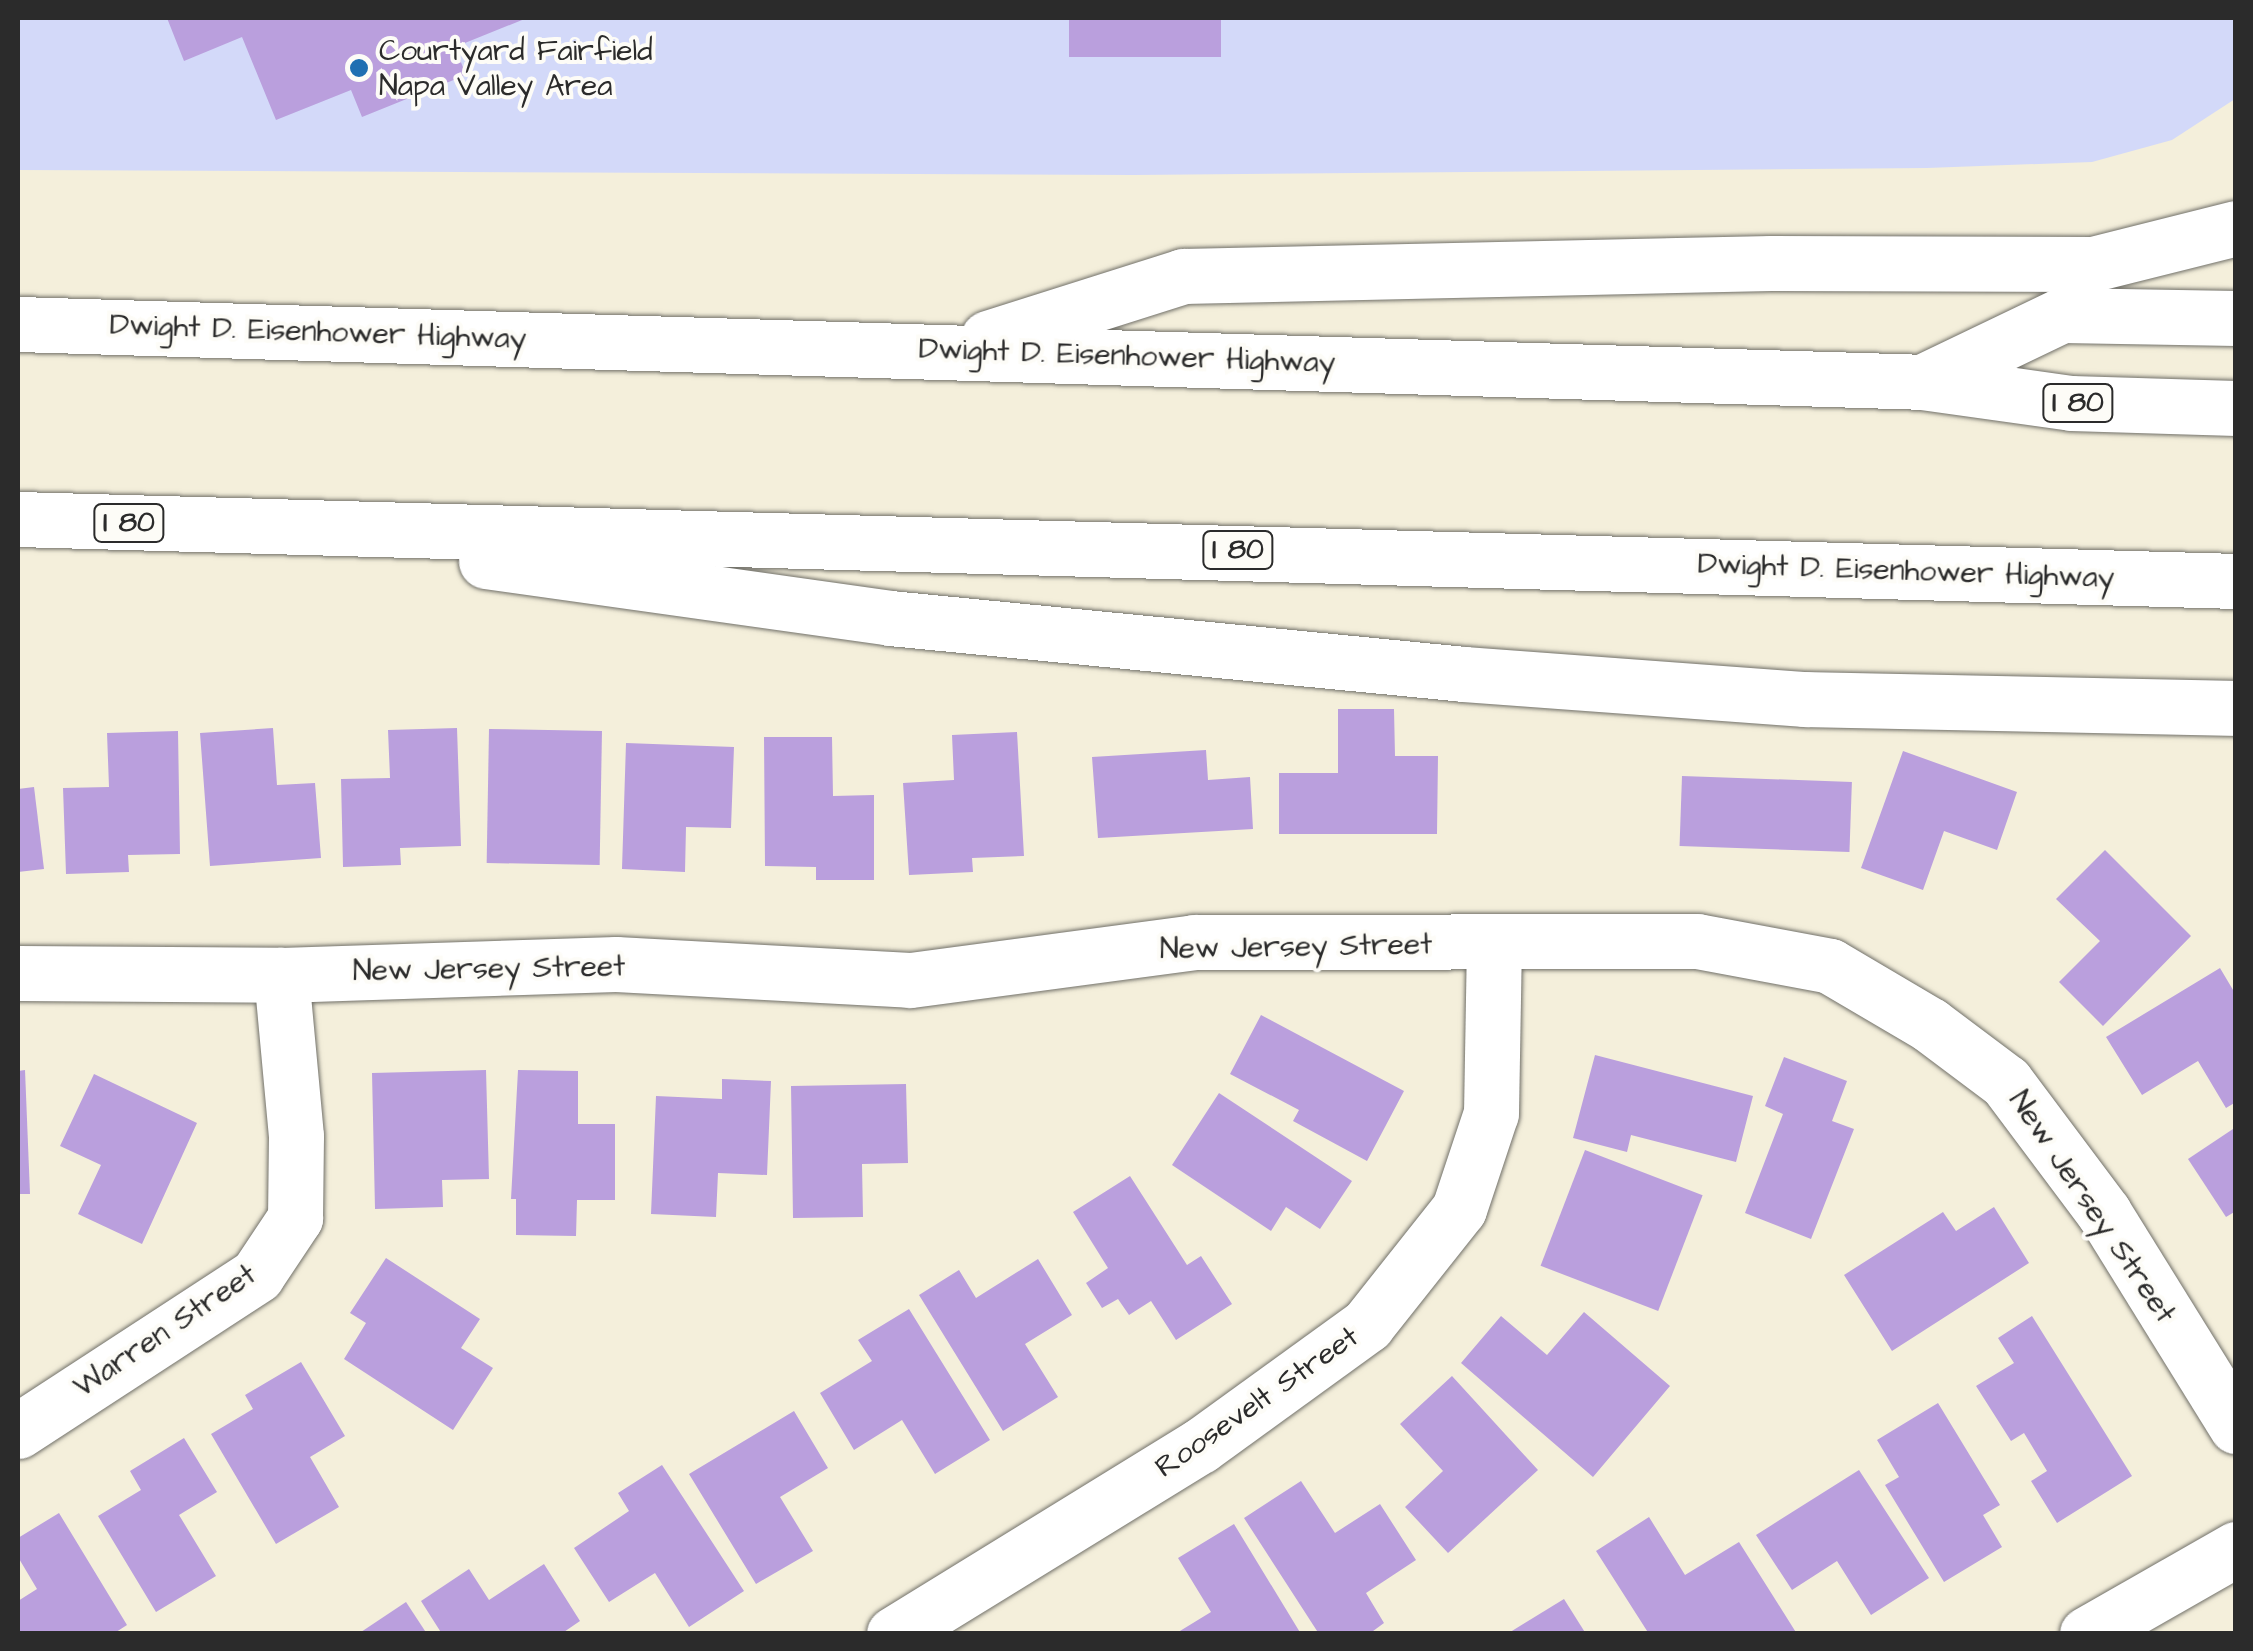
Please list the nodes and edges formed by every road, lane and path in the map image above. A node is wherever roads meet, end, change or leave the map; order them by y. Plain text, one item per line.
1 (2236, 228) edge
2 (2236, 318) edge
3 (29, 323) edge
4 (951, 350) junction
5 (1922, 382) junction
6 (2236, 408) edge
7 (18, 519) edge
8 (241, 526) junction
9 (2236, 581) edge
10 (2236, 708) edge
11 (1494, 945) junction
12 (18, 973) edge
13 (281, 975) junction
14 (2236, 1426) edge
15 (18, 1431) edge
16 (2236, 1549) edge
17 (894, 1634) edge
18 (2088, 1634) edge

1 - 4 main road
2 - 5 main road
3 - 4 main road, Dwight D. Eisenhower Highway / I 80
4 - 5 main road, Dwight D. Eisenhower Highway / I 80
5 - 6 main road, Dwight D. Eisenhower Highway / I 80
7 - 8 main road, Dwight D. Eisenhower Highway / I 80
8 - 9 main road, Dwight D. Eisenhower Highway / I 80
8 - 10 main road
11 - 13 main road, New Jersey Street
11 - 14 main road, New Jersey Street
11 - 17 main road, Roosevelt Street
12 - 13 main road, New Jersey Street
13 - 15 main road, Warren Street
16 - 18 main road

